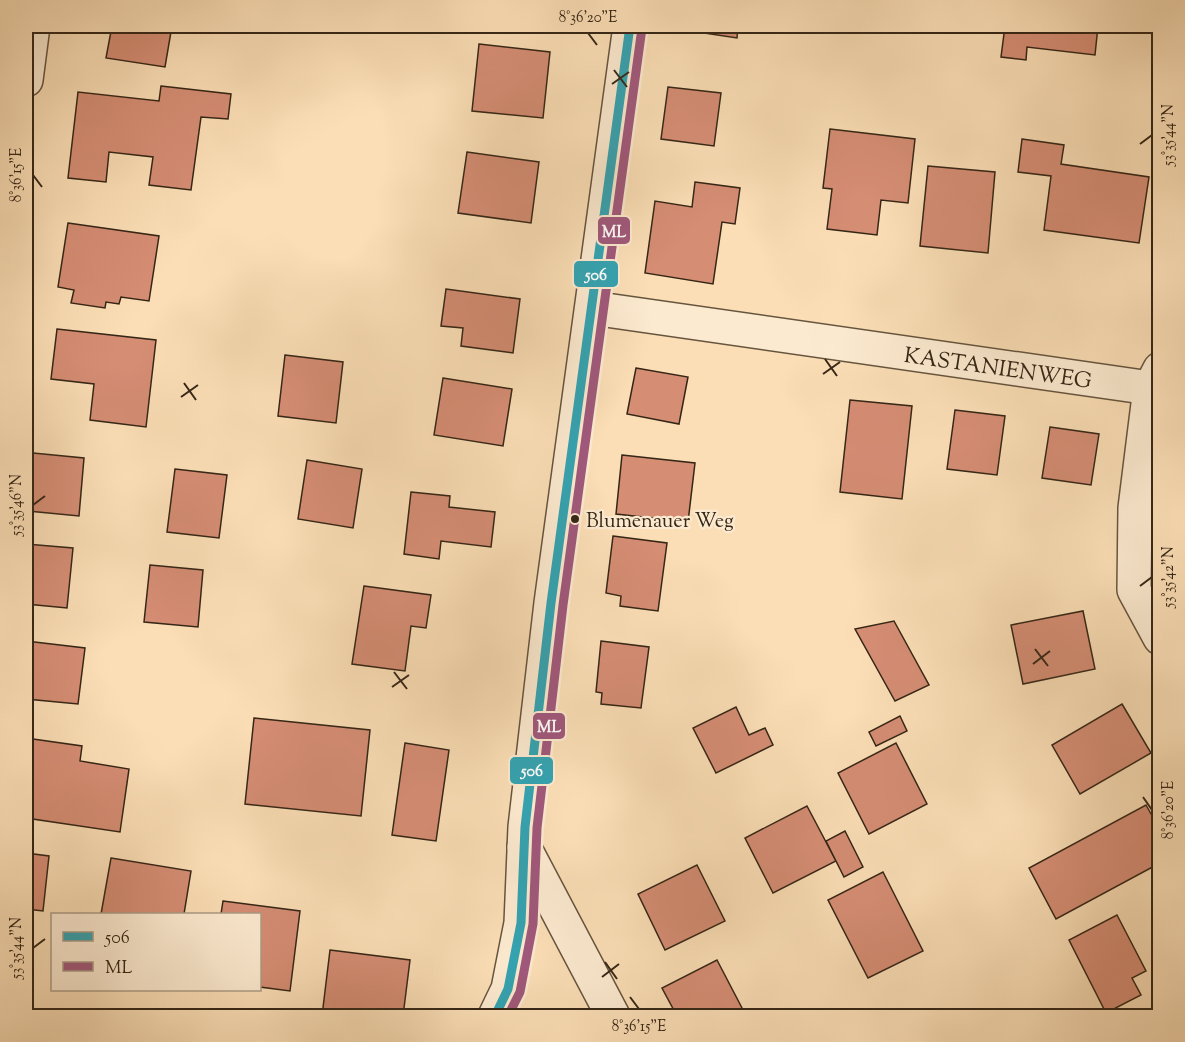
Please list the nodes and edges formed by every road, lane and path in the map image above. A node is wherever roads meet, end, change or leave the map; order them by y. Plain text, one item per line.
1 (33, 26) edge
2 (630, 26) edge
3 (26, 80) edge
4 (592, 308) junction
5 (1155, 379) edge
6 (1160, 638) edge
7 (524, 845) junction
8 (495, 1017) edge
9 (613, 1017) edge

1 - 3 street
2 - 4 street
4 - 5 street, KASTANIENWEG
4 - 7 street
5 - 6 street, KASTANIENWEG
7 - 8 street
7 - 9 street

